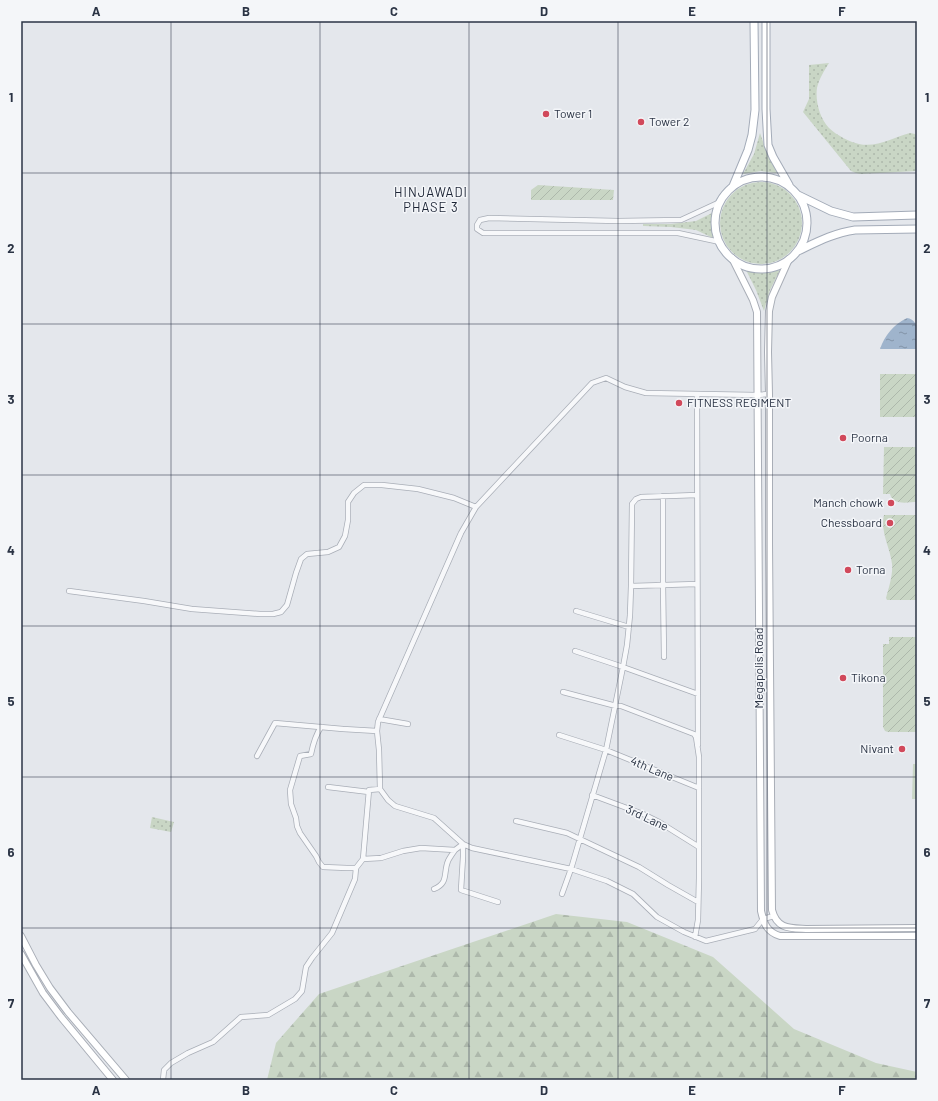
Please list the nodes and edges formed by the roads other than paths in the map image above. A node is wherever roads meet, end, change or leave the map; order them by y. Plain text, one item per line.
1 (754, 21) edge
2 (766, 21) edge
3 (733, 187) junction
4 (790, 187) junction
5 (797, 195) junction
6 (720, 202) junction
7 (917, 215) edge
8 (917, 229) edge
9 (720, 242) junction
10 (797, 252) junction
11 (732, 258) junction
12 (789, 259) junction
13 (696, 394) junction
14 (769, 394) junction
15 (757, 395) junction
16 (697, 495) junction
17 (663, 496) junction
18 (476, 507) junction
19 (662, 584) junction
20 (697, 584) junction
21 (632, 586) junction
22 (69, 591) dead end
23 (576, 611) dead end
24 (629, 627) junction
25 (575, 651) dead end
26 (664, 657) dead end
27 (624, 667) junction
28 (563, 692) dead end
29 (698, 694) junction
30 (616, 706) junction
31 (379, 719) junction
32 (408, 724) dead end
33 (320, 727) junction
34 (377, 731) junction
35 (559, 735) dead end
36 (698, 745) junction
37 (606, 750) junction
38 (257, 756) dead end
39 (328, 787) dead end
40 (699, 788) junction
41 (380, 789) junction
42 (369, 792) junction
43 (592, 795) junction
44 (516, 821) dead end
45 (579, 839) junction
46 (463, 844) junction
47 (699, 847) junction
48 (455, 850) junction
49 (363, 859) junction
50 (356, 868) junction
51 (571, 868) junction
52 (434, 889) dead end
53 (562, 894) dead end
54 (498, 902) dead end
55 (698, 902) junction
56 (774, 916) junction
57 (762, 919) junction
58 (917, 928) edge
59 (21, 936) edge
60 (917, 936) edge
61 (695, 937) junction
62 (21, 954) edge
63 (50, 988) junction
64 (43, 993) junction
65 (113, 1080) edge
66 (126, 1080) edge
67 (163, 1080) edge

1 - 3 main road
2 - 4 main road
3 - 4 main road
3 - 6 main road
4 - 5 main road
5 - 7 main road
5 - 10 main road
6 - 9 main road
6 - 9 street
8 - 10 main road
9 - 11 main road
10 - 12 main road
11 - 12 main road
11 - 15 street, Megapolis Road
12 - 14 street, Megapolis Road
13 - 15 street
13 - 16 street
13 - 18 street
14 - 15 street
14 - 56 street, Megapolis Road
15 - 57 street, Megapolis Road
16 - 17 street
16 - 20 street
17 - 19 street
17 - 21 street
18 - 22 street
18 - 31 street
19 - 20 street
19 - 21 street
19 - 26 street
20 - 29 street
21 - 24 street
23 - 24 street
24 - 27 street
25 - 27 street
27 - 29 street
27 - 30 street
28 - 30 street
29 - 36 street
30 - 36 street
30 - 37 street
31 - 32 street
31 - 34 street
33 - 34 street
33 - 38 street
33 - 50 street
34 - 41 street
35 - 37 street, 4th Lane
36 - 40 street
37 - 40 street, 4th Lane
37 - 43 street
39 - 42 street
40 - 47 street
41 - 42 street
41 - 46 street
42 - 49 street
43 - 45 street
43 - 47 street, 3rd Lane
44 - 45 street
45 - 51 street
45 - 55 street
46 - 48 street
46 - 51 street
46 - 54 street
47 - 55 street
48 - 49 street
48 - 52 street
49 - 50 street
50 - 67 street
51 - 53 street
51 - 61 street
55 - 61 street
56 - 57 street
56 - 58 street
57 - 60 street
57 - 61 street
59 - 63 street
62 - 64 street
63 - 64 street
63 - 66 street
64 - 65 street

